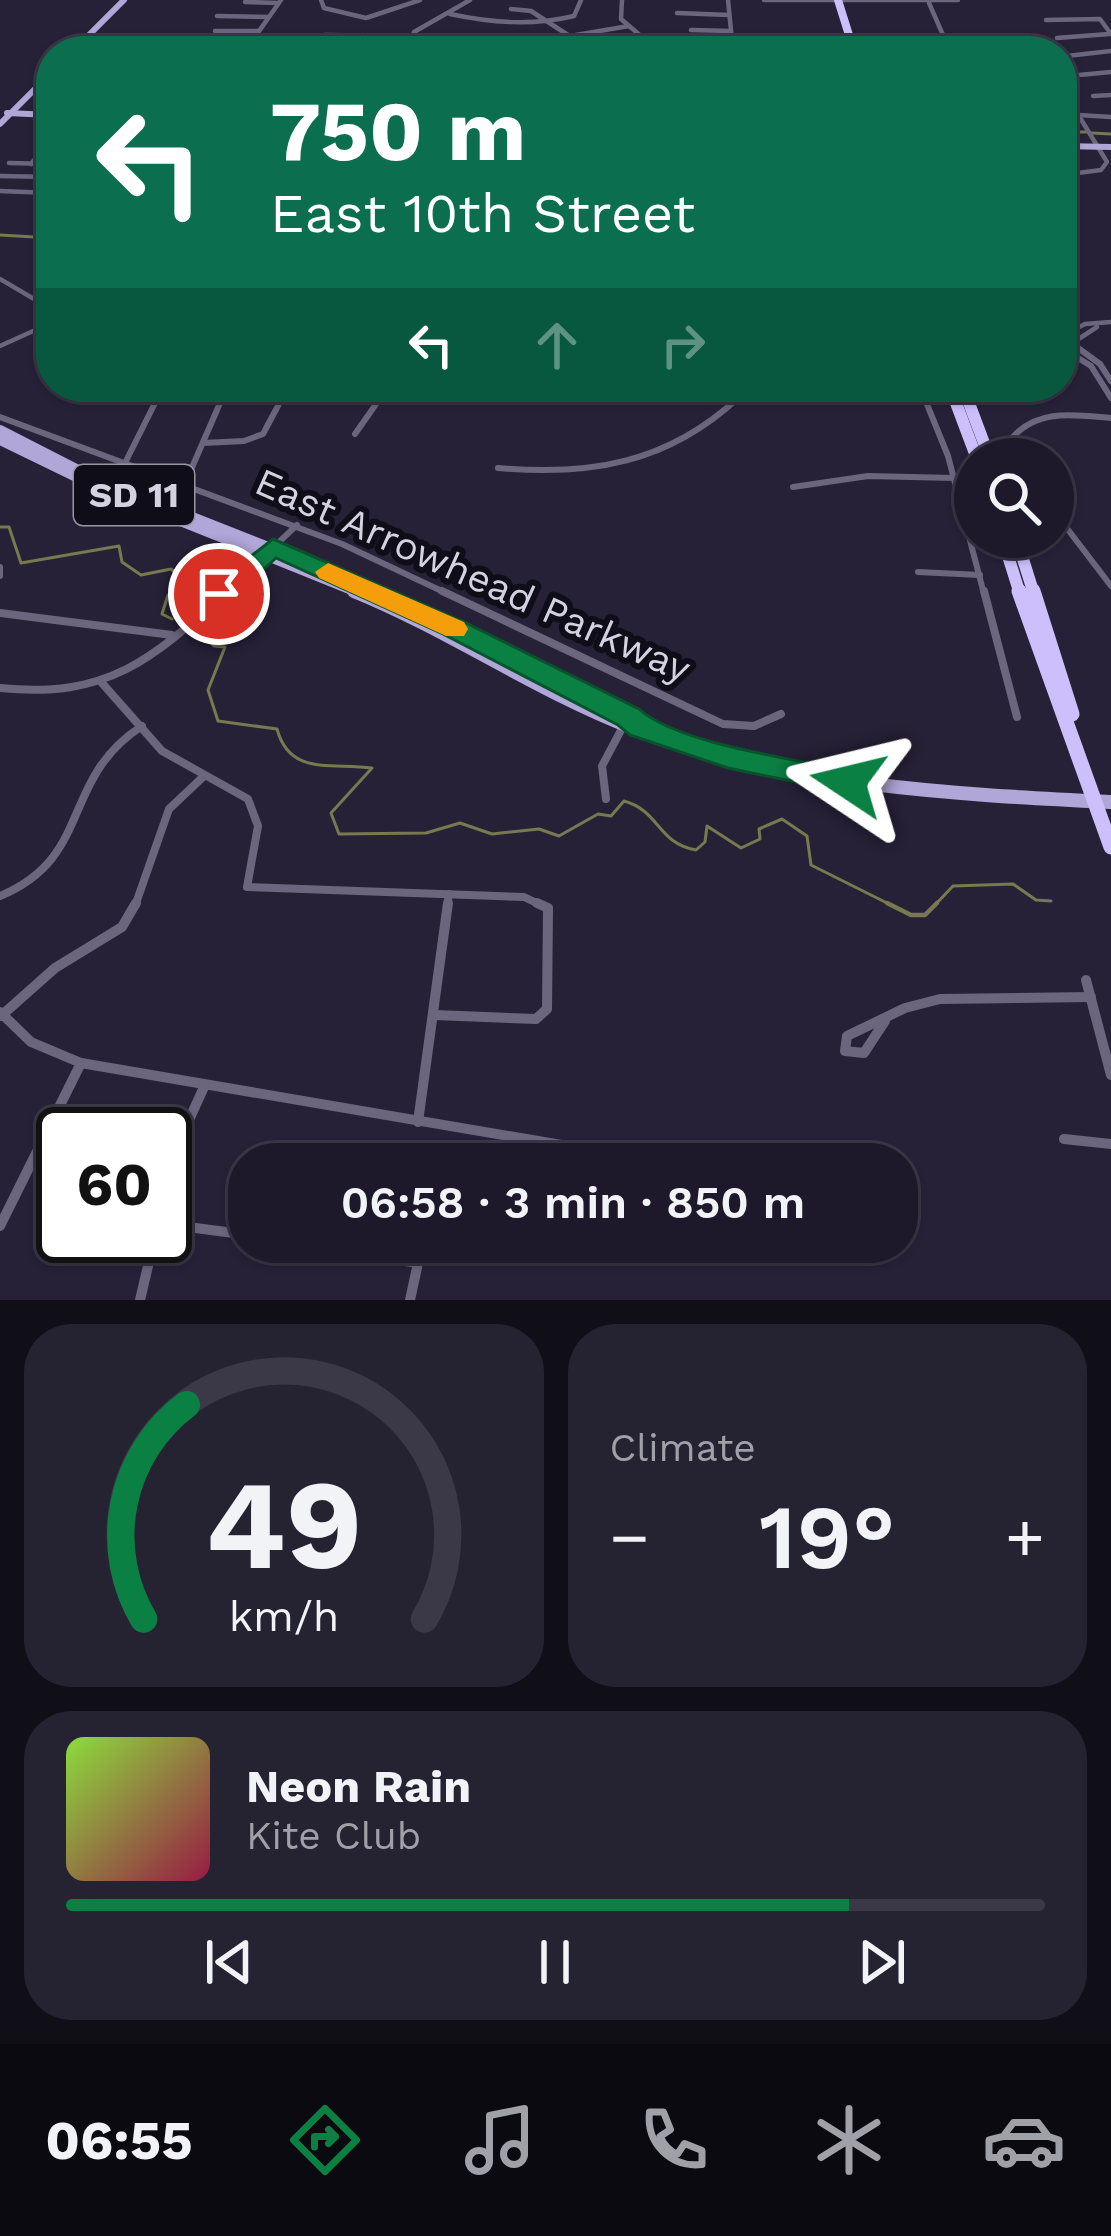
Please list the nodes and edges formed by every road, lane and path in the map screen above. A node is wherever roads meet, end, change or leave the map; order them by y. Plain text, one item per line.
1 (124, 0) edge
2 (321, 0) edge
3 (420, 0) edge
4 (470, 0) edge
5 (581, 0) edge
6 (622, 0) edge
7 (728, 0) edge
8 (764, 0) edge
9 (787, 0) edge
10 (958, 0) edge
11 (834, 1) edge
12 (244, 2) edge
13 (280, 2) edge
14 (928, 3) junction
15 (511, 9) dead end
16 (677, 13) dead end
17 (450, 14) junction
18 (729, 15) junction
19 (218, 16) dead end
20 (269, 17) junction
21 (1046, 20) dead end
22 (547, 22) junction
23 (629, 26) junction
24 (691, 29) dead end
25 (214, 31) dead end
26 (260, 31) junction
27 (731, 31) junction
28 (1111, 34) edge
29 (363, 35) joint
30 (88, 36) edge
31 (256, 36) edge
32 (309, 36) edge
33 (386, 36) edge
34 (412, 36) edge
35 (570, 36) joint
36 (641, 36) edge
37 (732, 36) edge
38 (845, 36) edge
39 (943, 36) edge
40 (1077, 37) edge
41 (1111, 51) edge
42 (1077, 55) edge
43 (1111, 72) edge
44 (1079, 75) dead end
45 (36, 88) edge
46 (1093, 95) dead end
47 (1111, 95) edge
48 (0, 113) edge
49 (11, 113) junction
50 (36, 114) edge
51 (1078, 116) joint
52 (1111, 117) edge
53 (0, 124) edge
54 (1102, 146) edge
55 (36, 158) edge
56 (1, 161) edge
57 (33, 162) junction
58 (36, 162) edge
59 (9, 163) junction
60 (1095, 170) junction
61 (1077, 173) edge
62 (0, 174) edge
63 (36, 176) edge
64 (1111, 176) edge
65 (0, 191) edge
66 (36, 192) edge
67 (0, 279) edge
68 (36, 300) edge
69 (1111, 324) edge
70 (1077, 328) edge
71 (36, 330) edge
72 (1077, 339) edge
73 (0, 346) edge
74 (1077, 346) edge
75 (1077, 357) edge
76 (1111, 381) edge
77 (1111, 398) edge
78 (156, 402) edge
79 (220, 402) edge
80 (280, 402) edge
81 (377, 402) edge
82 (734, 402) edge
83 (926, 402) edge
84 (955, 402) edge
85 (969, 402) edge
86 (1111, 414) edge
87 (0, 416) edge
88 (355, 434) dead end
89 (0, 435) edge
90 (968, 438) edge
91 (982, 438) edge
92 (1012, 438) edge
93 (203, 442) junction
94 (125, 463) junction
95 (497, 468) dead end
96 (954, 478) joint
97 (178, 482) junction
98 (793, 488) dead end
99 (297, 525) junction
100 (1074, 538) edge
101 (269, 551) junction
102 (975, 558) edge
103 (1009, 558) edge
104 (1023, 558) edge
105 (918, 572) dead end
106 (980, 575) junction
107 (1111, 586) edge
108 (0, 613) edge
109 (174, 635) junction
110 (101, 682) junction
111 (0, 688) edge
112 (782, 713) dead end
113 (1017, 717) dead end
114 (631, 722) junction
115 (142, 725) junction
116 (1076, 737) junction
117 (204, 776) junction
118 (606, 799) dead end
119 (1104, 802) edge
120 (1111, 847) edge
121 (449, 894) junction
122 (0, 896) edge
123 (1086, 980) dead end
124 (1091, 997) junction
125 (1, 1014) edge
126 (436, 1015) junction
127 (886, 1021) dead end
128 (82, 1063) junction
129 (1111, 1075) edge
130 (204, 1087) junction
131 (192, 1112) edge
132 (418, 1122) junction
133 (1064, 1139) dead end
134 (548, 1143) edge
135 (1111, 1144) edge
136 (0, 1226) edge
137 (192, 1228) edge
138 (228, 1232) edge
139 (149, 1263) edge
140 (418, 1263) edge
141 (140, 1300) edge
142 (410, 1300) edge

1 - 30 main road
2 - 3 street
4 - 17 street
5 - 22 street
6 - 23 street
7 - 18 street
8 - 9 street
9 - 11 street
10 - 14 street
11 - 14 street
11 - 38 highway
12 - 13 street
13 - 20 street
14 - 39 street
15 - 22 street
16 - 18 street
17 - 22 street
17 - 34 street
18 - 27 street
19 - 20 street
20 - 26 street
21 - 28 street
22 - 35 street
23 - 35 street
23 - 36 street
24 - 27 street
25 - 26 street
26 - 31 street
27 - 37 street
28 - 40 street
29 - 32 street
29 - 33 street
41 - 42 street
43 - 44 street
45 - 49 main road
46 - 47 street
48 - 49 main road
49 - 50 main road
49 - 53 main road
51 - 52 street
51 - 54 street
54 - 60 street
55 - 57 street
56 - 57 street
56 - 59 street
57 - 58 street
57 - 59 street
59 - 62 street
60 - 61 street
60 - 64 street
62 - 63 street
65 - 66 street
67 - 68 street
69 - 70 street
69 - 72 street
71 - 73 street
74 - 76 street
75 - 77 street
78 - 94 street
79 - 93 street
80 - 93 street
81 - 88 street
82 - 95 street
83 - 96 street
84 - 90 highway
85 - 91 highway
86 - 92 street
87 - 94 street, East Arrowhead Parkway
89 - 101 main road, East Arrowhead Parkway / SD 11
89 - 101 main road, East Arrowhead Parkway / SD 11
93 - 97 street
94 - 97 street, East Arrowhead Parkway
96 - 98 street
97 - 99 street, East Arrowhead Parkway
99 - 101 street
99 - 112 street, East Arrowhead Parkway
100 - 107 street
101 - 109 street
101 - 114 main road, East Arrowhead Parkway / SD 11
102 - 106 street
103 - 116 highway
104 - 116 highway
105 - 106 street
106 - 113 street
108 - 109 street
109 - 110 street
110 - 111 street
110 - 115 street
114 - 118 street
114 - 119 main road, East Arrowhead Parkway / SD 11
115 - 117 street
115 - 122 street
116 - 119 highway
117 - 121 street
117 - 125 street
119 - 120 highway
121 - 126 street
121 - 126 street
123 - 124 street
124 - 127 street
124 - 129 street
125 - 128 street
126 - 132 street
128 - 130 street
128 - 136 street
130 - 131 street
130 - 132 street
132 - 134 street
133 - 135 street
137 - 138 street
139 - 141 street
140 - 142 street

